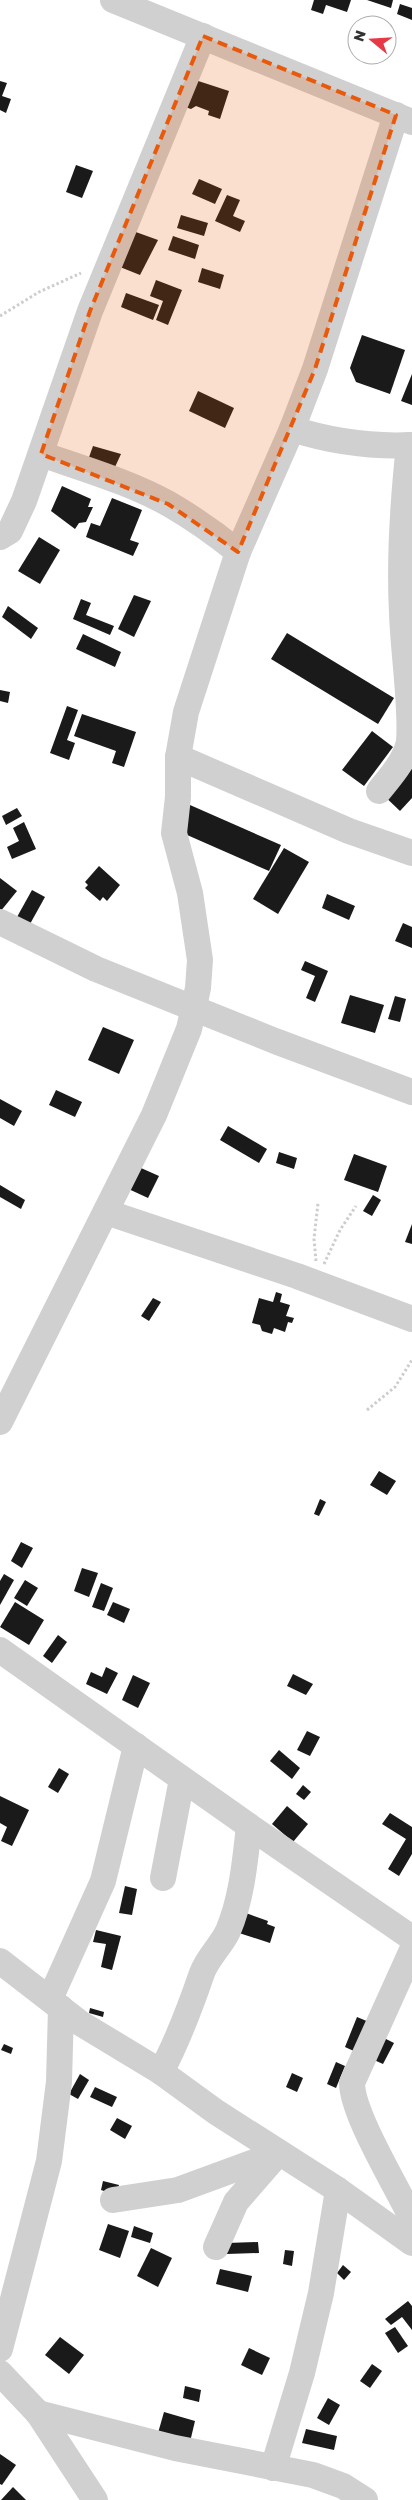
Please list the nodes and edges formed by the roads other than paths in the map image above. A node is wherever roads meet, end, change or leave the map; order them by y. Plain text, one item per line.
1 (113, 0) edge
2 (203, 36) junction
3 (404, 118) edge
4 (292, 429) junction
5 (411, 445) edge
6 (41, 454) junction
7 (5, 534) edge
8 (238, 552) junction
9 (0, 555) edge
10 (178, 757) junction
11 (380, 791) dead end
12 (412, 853) edge
13 (0, 922) edge
14 (194, 1009) junction
15 (412, 1092) edge
16 (106, 1212) junction
17 (412, 1319) edge
18 (0, 1422) edge
19 (0, 1650) edge
20 (136, 1746) junction
21 (182, 1779) junction
22 (249, 1826) junction
23 (164, 1878) dead end
24 (412, 1938) edge
25 (412, 1950) edge
26 (0, 1961) edge
27 (56, 2004) junction
28 (161, 2072) junction
29 (279, 2153) junction
30 (338, 2190) junction
31 (112, 2200) dead end
32 (412, 2219) edge
33 (412, 2243) edge
34 (216, 2247) dead end
35 (0, 2349) edge
36 (0, 2372) edge
37 (38, 2413) junction
38 (273, 2468) junction
39 (95, 2500) edge
40 (365, 2500) edge

1 - 2 street
2 - 3 street
2 - 6 street
3 - 4 street
4 - 5 street
4 - 8 street
5 - 11 street
6 - 7 street
6 - 8 street
7 - 9 street
8 - 10 street
10 - 12 street
10 - 14 street
13 - 14 street
14 - 15 street
14 - 16 street
16 - 17 street
16 - 18 street
19 - 20 street
20 - 21 street
20 - 27 street
21 - 22 street
21 - 23 street
22 - 24 street
22 - 28 street
25 - 32 street
26 - 27 street
27 - 28 street
27 - 35 street
28 - 29 street
29 - 30 street
29 - 31 street
29 - 34 street
30 - 33 street
30 - 38 street
36 - 37 street
37 - 38 street
37 - 39 street
38 - 40 street

